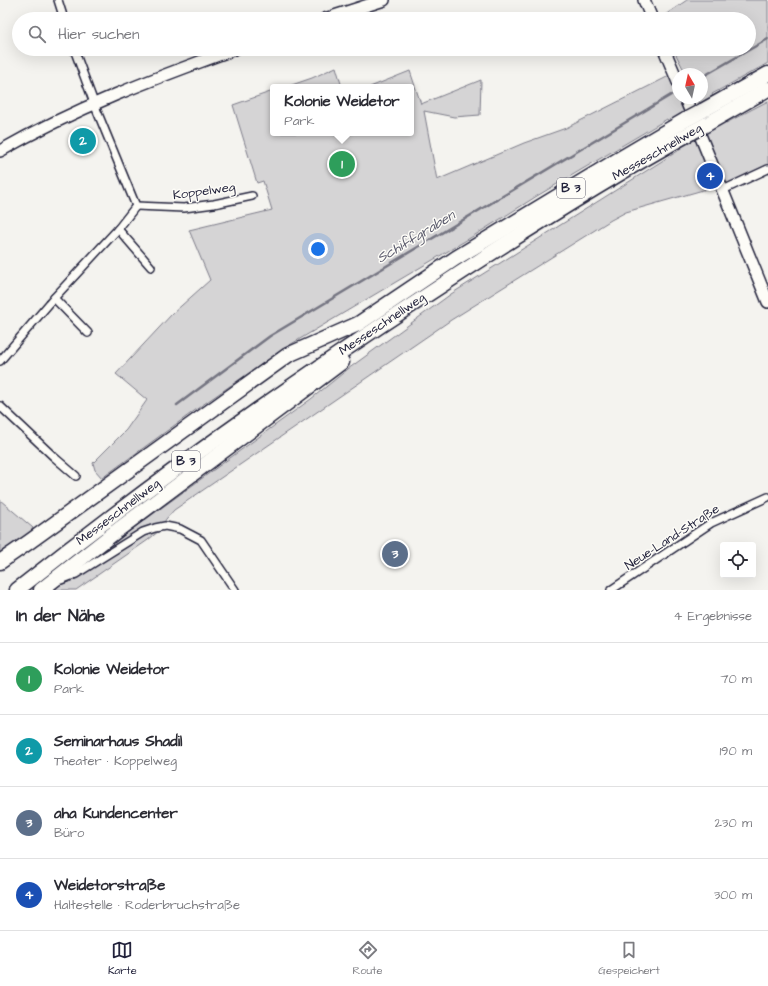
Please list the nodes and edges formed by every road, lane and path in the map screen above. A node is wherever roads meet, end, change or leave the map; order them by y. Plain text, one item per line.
1 (58, 0) edge
2 (384, 0) edge
3 (644, 0) edge
4 (62, 12) edge
5 (347, 12) edge
6 (649, 12) edge
7 (77, 56) edge
8 (216, 56) edge
9 (667, 56) edge
10 (672, 68) edge
11 (768, 74) edge
12 (768, 89) edge
13 (95, 104) junction
14 (687, 104) edge
15 (704, 118) junction
16 (690, 126) junction
17 (0, 151) edge
18 (768, 169) edge
19 (723, 190) junction
20 (252, 196) dead end
21 (136, 206) junction
22 (118, 229) junction
23 (152, 267) dead end
24 (446, 282) junction
25 (54, 298) junction
26 (768, 302) edge
27 (358, 324) junction
28 (88, 333) dead end
29 (0, 361) edge
30 (305, 376) junction
31 (0, 406) edge
32 (76, 476) dead end
33 (768, 497) edge
34 (0, 562) edge
35 (43, 588) edge
36 (18, 590) edge
37 (235, 590) edge
38 (612, 590) edge

1 - 4 street
2 - 5 street
3 - 6 street
7 - 13 street
8 - 13 street
9 - 10 street
11 - 15 highway, Messeschnellweg / B 3
12 - 15 highway, Messeschnellweg / B 3
13 - 17 street
13 - 21 street
14 - 19 street
15 - 16 highway, Messeschnellweg / B 3, bridge
16 - 24 highway, Messeschnellweg / B 3
16 - 27 highway, Messeschnellweg / B 3
18 - 19 street
19 - 26 street
20 - 21 street, Koppelweg
21 - 22 street
22 - 23 street
22 - 25 street
24 - 30 highway, Messeschnellweg / B 3
24 - 35 highway
25 - 28 street
25 - 29 street
27 - 30 highway
27 - 34 highway
30 - 36 highway, Messeschnellweg / B 3
31 - 32 street
33 - 38 street, Neue-Land-Straße
35 - 37 street

